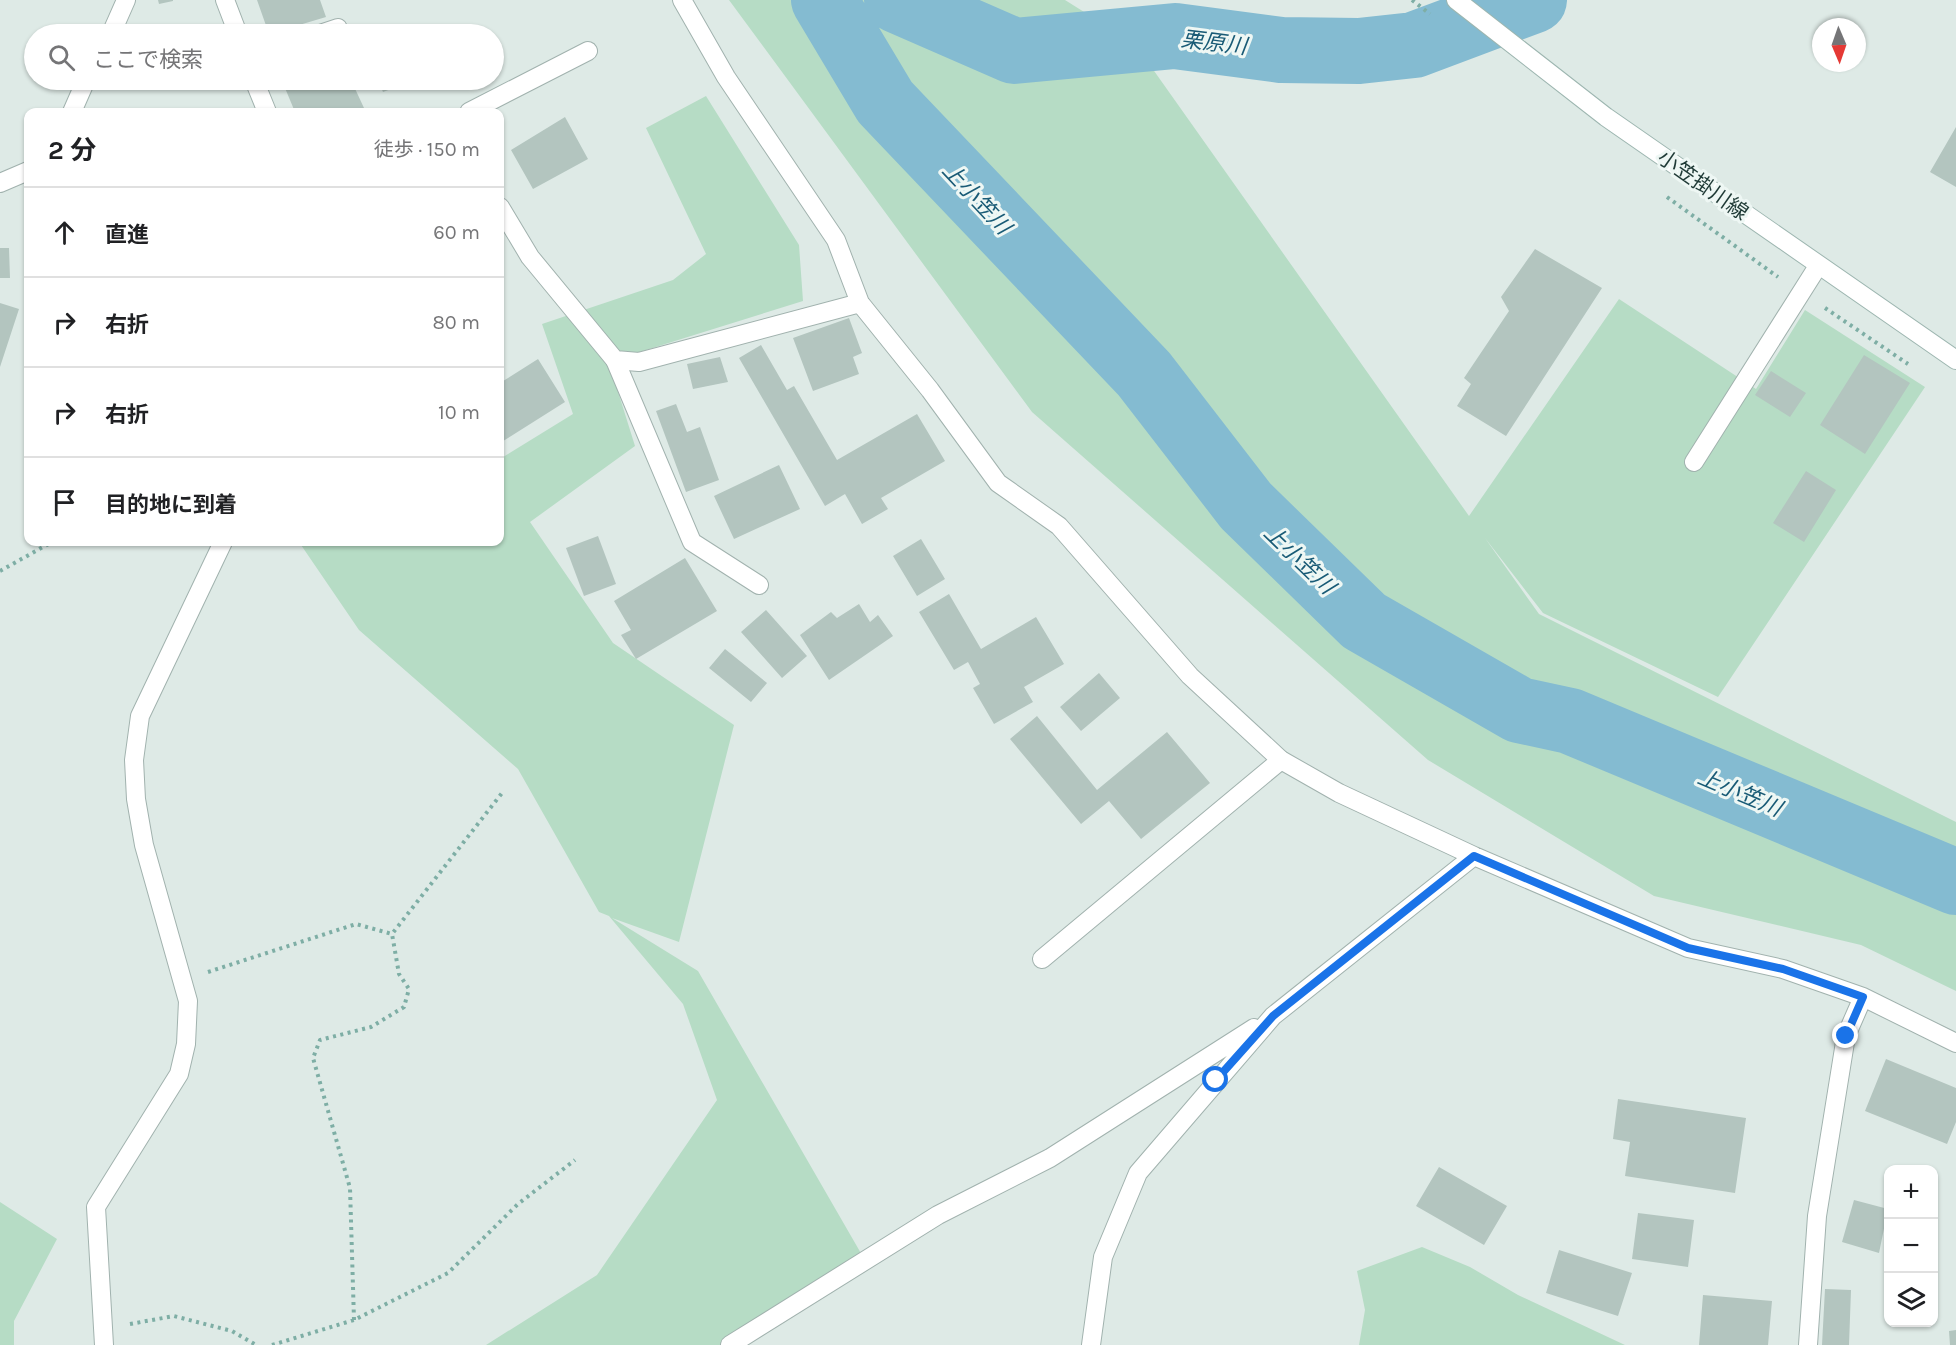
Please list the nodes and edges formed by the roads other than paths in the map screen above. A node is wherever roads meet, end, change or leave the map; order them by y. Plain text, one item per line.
1 (126, 0) edge
2 (225, 0) edge
3 (682, 0) edge
4 (1456, 0) edge
5 (115, 24) edge
6 (234, 24) edge
7 (588, 51) dead end
8 (82, 90) edge
9 (258, 90) edge
10 (74, 108) edge
11 (265, 108) edge
12 (477, 108) edge
13 (24, 173) edge
14 (0, 183) edge
15 (504, 214) edge
16 (1818, 266) junction
17 (861, 303) junction
18 (615, 360) junction
19 (1956, 360) edge
20 (1694, 462) dead end
21 (221, 546) edge
22 (759, 585) dead end
23 (1281, 760) junction
24 (1474, 856) junction
25 (1042, 959) dead end
26 (1863, 997) junction
27 (1273, 1016) junction
28 (1956, 1043) edge
29 (103, 1337) edge
30 (730, 1345) edge
31 (1091, 1345) edge
32 (1808, 1345) edge

1 - 5 street
2 - 6 street
3 - 17 street
4 - 16 street, 小笠掛川線
7 - 12 street
8 - 10 street
9 - 11 street
13 - 14 street
15 - 18 street
16 - 19 street, 小笠掛川線
16 - 20 street
17 - 18 street
17 - 23 street
18 - 22 street
21 - 29 street
23 - 24 street
23 - 25 street
24 - 26 street
24 - 27 street
26 - 28 street
26 - 32 street
27 - 30 street
27 - 31 street

